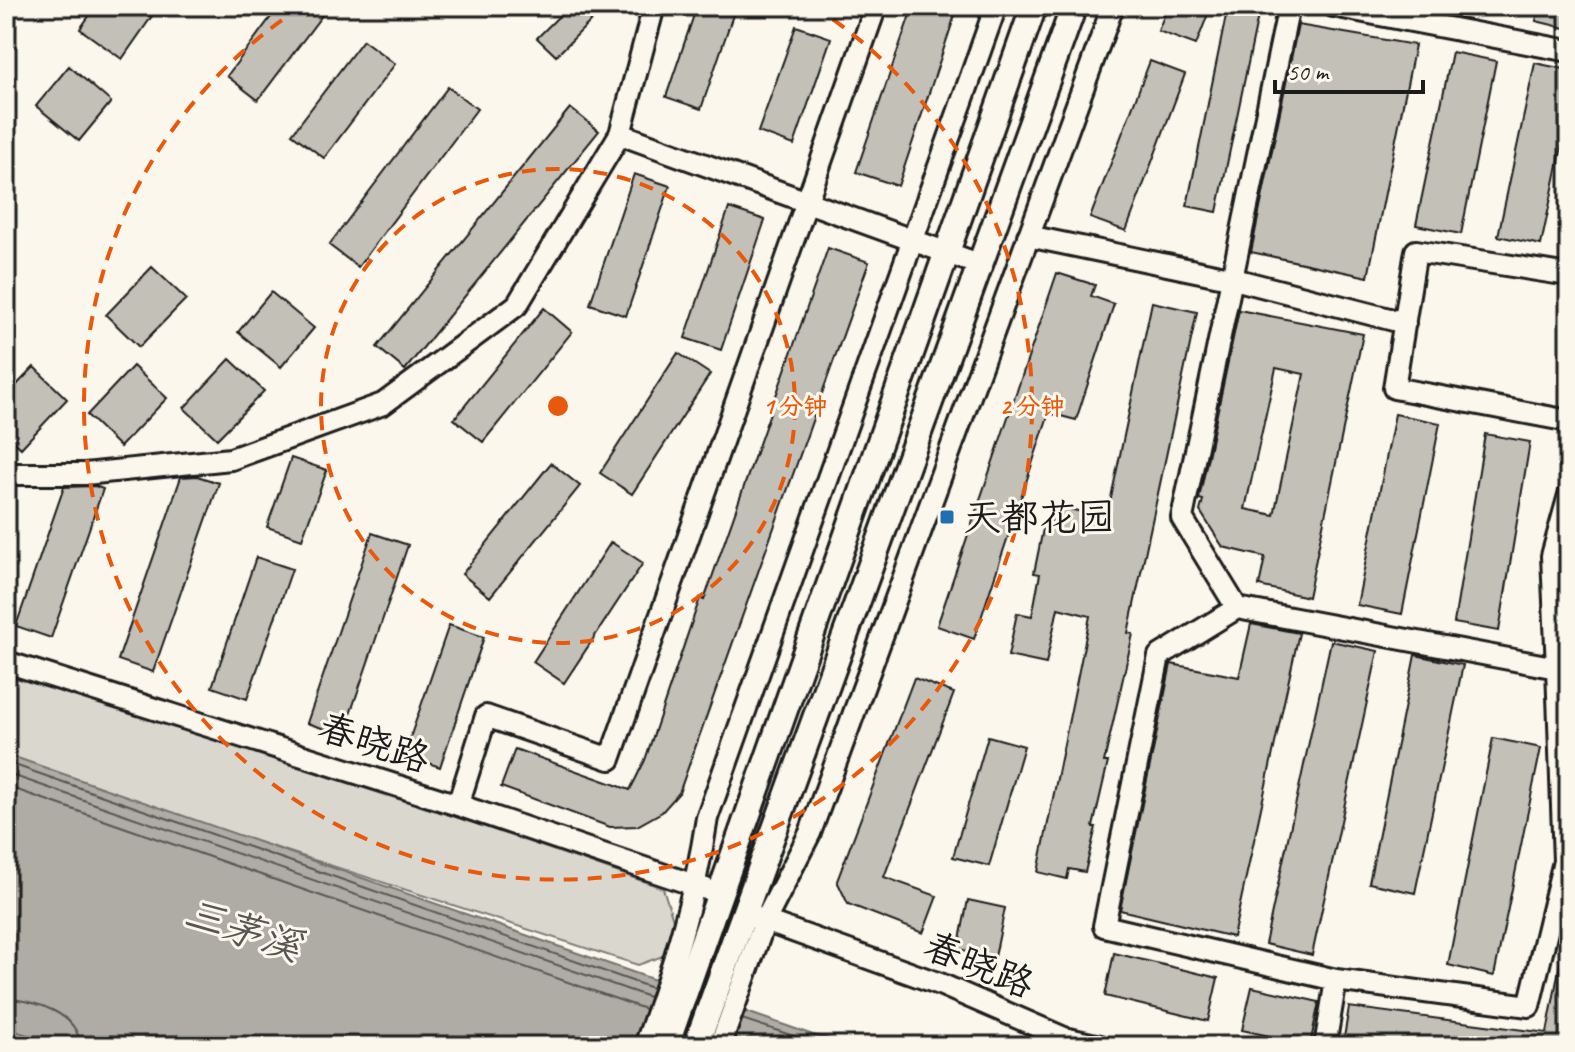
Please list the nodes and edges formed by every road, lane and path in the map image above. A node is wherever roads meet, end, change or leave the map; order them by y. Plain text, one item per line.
1 (654, 6) edge
2 (876, 6) edge
3 (996, 6) edge
4 (1034, 6) edge
5 (1074, 6) edge
6 (1113, 6) edge
7 (1289, 6) edge
8 (1333, 6) edge
9 (1569, 51) edge
10 (620, 134) junction
11 (809, 203) junction
12 (1028, 236) junction
13 (912, 241) junction
14 (945, 253) junction
15 (978, 264) junction
16 (1569, 275) edge
17 (1234, 279) junction
18 (1405, 323) junction
19 (1569, 421) edge
20 (6, 474) edge
21 (1569, 495) edge
22 (1237, 608) junction
23 (6, 662) edge
24 (1557, 668) junction
25 (458, 805) junction
26 (708, 890) junction
27 (754, 917) junction
28 (685, 965) junction
29 (732, 978) junction
30 (1336, 980) junction
31 (645, 1046) edge
32 (666, 1046) edge
33 (696, 1046) edge
34 (720, 1046) edge
35 (1100, 1046) edge
36 (1325, 1046) edge

1 - 10 street
2 - 11 street
3 - 13 street
4 - 14 main road
5 - 15 main road
6 - 12 street
7 - 17 street
8 - 9 street
10 - 11 street
10 - 20 street
11 - 13 street
11 - 25 street
12 - 17 street
12 - 27 street
13 - 14 street
13 - 26 street
14 - 15 street
14 - 26 main road
15 - 27 main road
16 - 18 street
17 - 18 street
17 - 22 street
18 - 19 street
21 - 24 street
22 - 24 street
22 - 30 street
23 - 25 street, 春晓路
24 - 30 street
25 - 26 street, 春晓路
26 - 28 main road
27 - 29 main road
27 - 35 street, 春晓路
28 - 31 street
28 - 32 main road
29 - 33 main road
29 - 34 street
30 - 36 street

